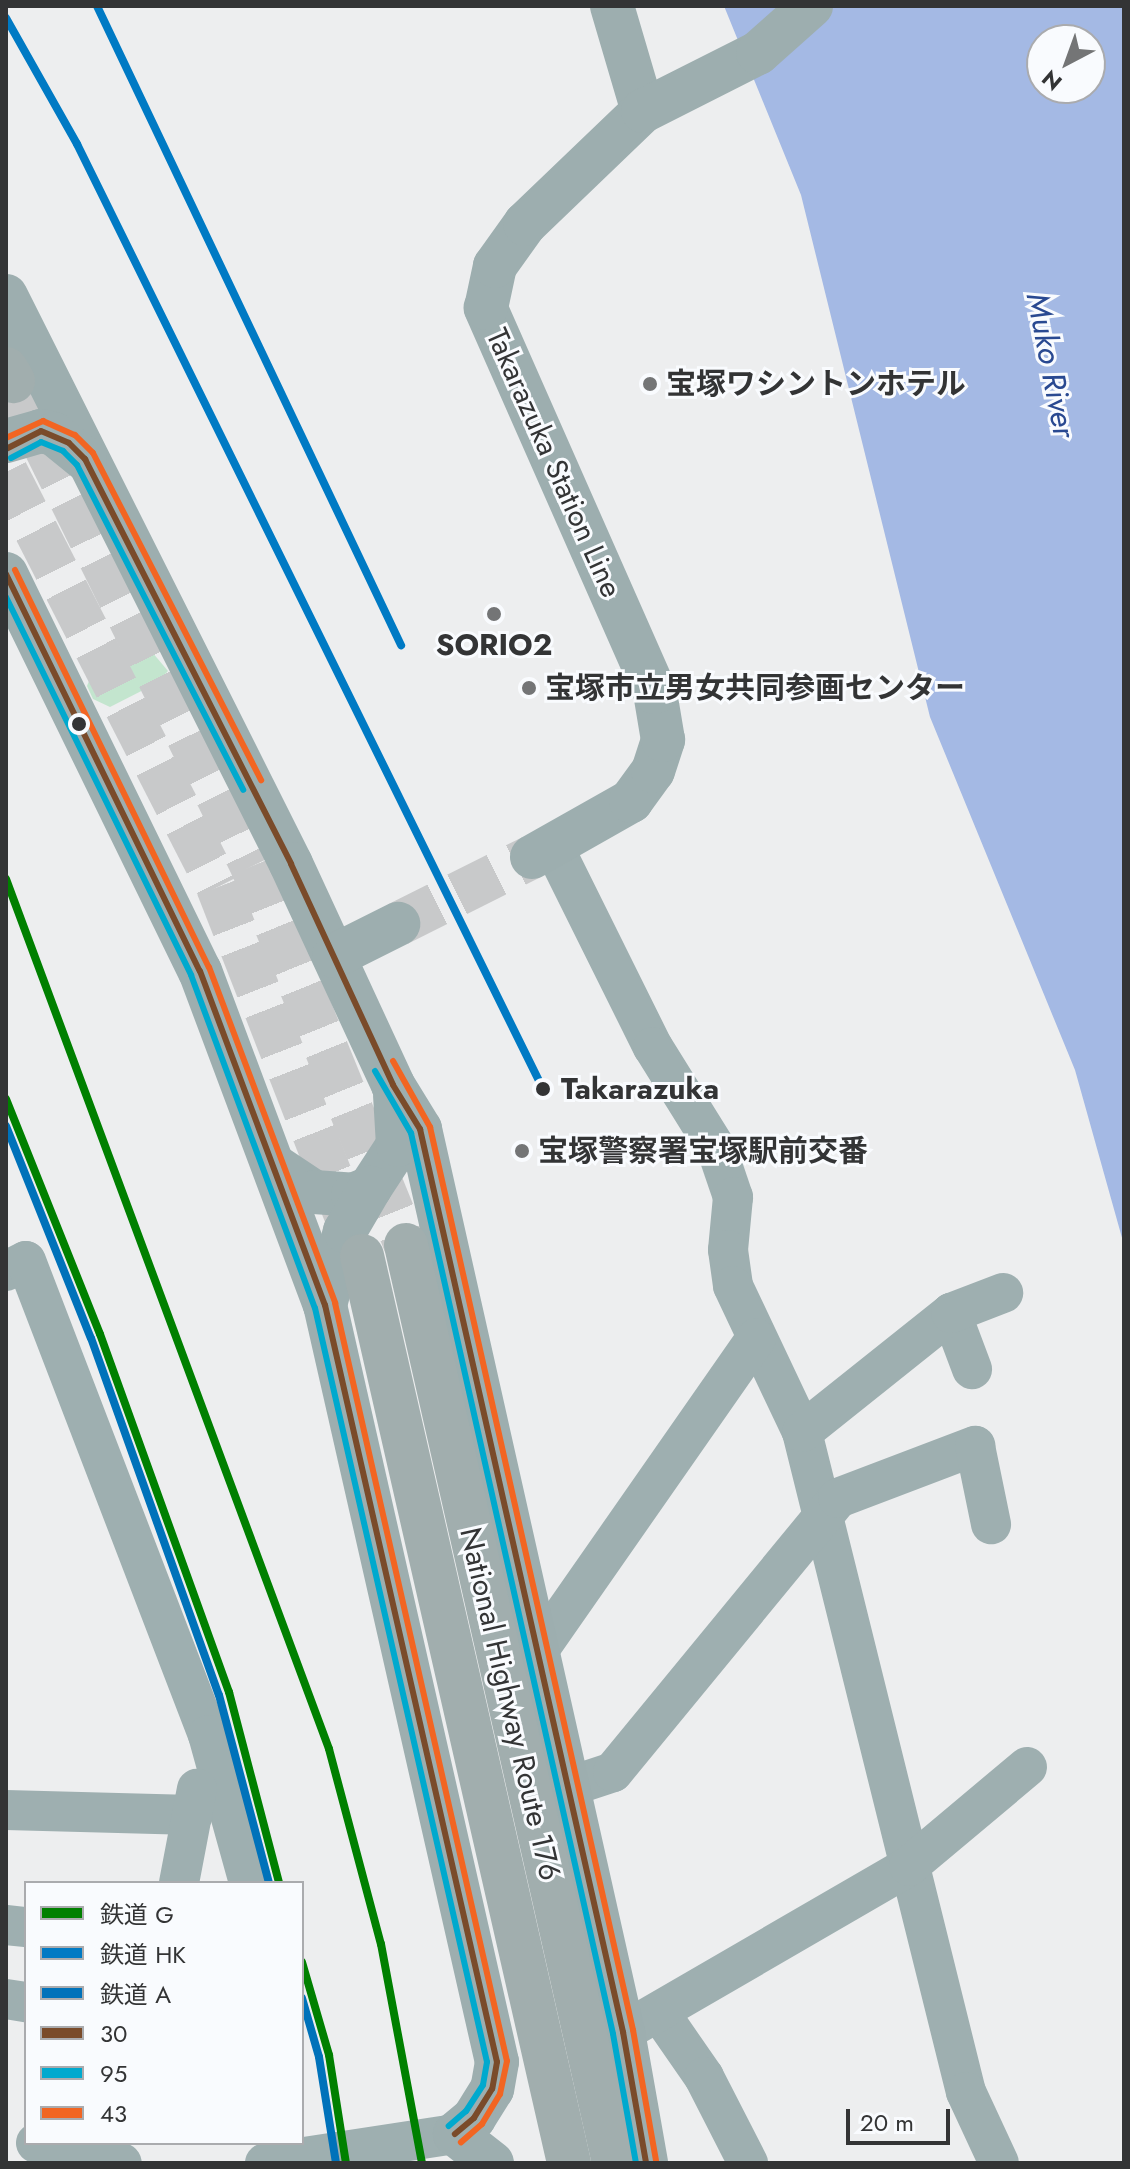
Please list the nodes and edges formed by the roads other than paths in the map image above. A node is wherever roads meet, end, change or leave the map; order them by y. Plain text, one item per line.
1 (612, 6) edge
2 (811, 6) edge
3 (659, 103) junction
4 (6, 296) edge
5 (13, 441) edge
6 (85, 459) junction
7 (6, 574) edge
8 (543, 852) joint
9 (398, 924) tunnel mouth
10 (334, 956) junction
11 (393, 1085) junction
12 (275, 1166) junction
13 (370, 1188) junction
14 (406, 1245) tunnel mouth
15 (362, 1256) tunnel mouth
16 (6, 1271) edge
17 (1003, 1293) dead end
18 (325, 1305) junction
19 (951, 1313) junction
20 (756, 1338) junction
21 (972, 1369) dead end
22 (802, 1432) junction
23 (823, 1519) junction
24 (991, 1524) dead end
25 (538, 1651) junction
26 (208, 1735) junction
27 (1027, 1767) dead end
28 (568, 1787) junction
29 (6, 1810) edge
30 (193, 1815) junction
31 (909, 1866) junction
32 (179, 1881) edge
33 (248, 1881) edge
34 (641, 2022) junction
35 (492, 2089) junction
36 (455, 2134) junction
37 (47, 2145) edge
38 (117, 2158) edge
39 (265, 2163) edge
40 (492, 2163) edge
41 (508, 2163) edge
42 (569, 2163) edge
43 (614, 2163) edge
44 (646, 2163) edge
45 (748, 2163) edge
46 (999, 2163) edge

1 - 3 street
2 - 3 street, Takarazuka Station Line
3 - 8 street, Takarazuka Station Line
4 - 6 street
5 - 6 street
6 - 10 street
7 - 12 street
8 - 20 street
9 - 10 street
10 - 11 street
11 - 13 street
11 - 25 street
12 - 13 street
12 - 18 street
13 - 18 street
14 - 43 highway, National Highway Route 176
15 - 42 highway, National Highway Route 176
16 - 26 street
17 - 19 street
18 - 35 street
19 - 21 street
19 - 22 street
20 - 22 street
20 - 25 street
22 - 23 street
23 - 24 street
23 - 28 street
23 - 31 street
25 - 28 street
26 - 30 street
26 - 33 street
27 - 31 street
28 - 34 street
29 - 30 street
30 - 32 street
31 - 34 street
31 - 46 street
34 - 44 street
34 - 45 street
35 - 36 street
35 - 41 street
36 - 39 street
36 - 40 street
37 - 38 street

